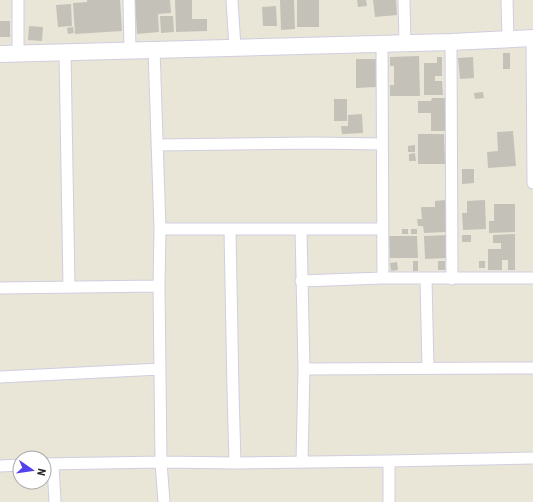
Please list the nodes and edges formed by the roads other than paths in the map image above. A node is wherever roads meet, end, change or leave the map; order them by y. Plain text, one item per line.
1 (18, 0) edge
2 (129, 0) edge
3 (232, 0) edge
4 (404, 0) edge
5 (507, 0) edge
6 (533, 38) edge
7 (508, 39) junction
8 (406, 42) junction
9 (451, 42) junction
10 (382, 44) junction
11 (235, 48) junction
12 (130, 49) junction
13 (154, 49) junction
14 (65, 52) junction
15 (18, 53) junction
16 (0, 54) edge
17 (533, 138) edge
18 (382, 144) junction
19 (158, 145) junction
20 (533, 183) edge
21 (160, 229) junction
22 (382, 229) junction
23 (230, 230) junction
24 (301, 230) junction
25 (382, 278) junction
26 (533, 278) edge
27 (426, 279) junction
28 (452, 279) junction
29 (301, 280) junction
30 (159, 286) junction
31 (69, 287) junction
32 (0, 288) edge
33 (428, 368) junction
34 (533, 368) edge
35 (160, 369) junction
36 (304, 369) junction
37 (0, 377) edge
38 (533, 458) edge
39 (389, 461) junction
40 (161, 462) junction
41 (302, 462) junction
42 (235, 463) junction
43 (52, 464) edge
44 (12, 465) edge
45 (0, 466) edge
46 (52, 486) edge
47 (55, 502) edge
48 (164, 502) edge
49 (389, 502) edge

1 - 15 street
2 - 12 street
3 - 11 street
4 - 8 street
5 - 7 street
6 - 7 street
6 - 17 street
7 - 9 street
8 - 9 street
8 - 10 street
9 - 28 street
10 - 11 street
10 - 18 street
11 - 13 street
12 - 13 street
12 - 14 street
13 - 19 street
14 - 15 street
14 - 31 street
15 - 16 street
17 - 20 street
18 - 19 street
18 - 22 street
19 - 21 street
21 - 23 street
21 - 30 street
22 - 24 street
22 - 25 street
23 - 24 street
23 - 42 street
24 - 29 street
25 - 27 street
25 - 29 street
26 - 28 street
27 - 28 street
27 - 33 street
29 - 36 street
30 - 31 street
30 - 35 street
31 - 32 street
33 - 34 street
33 - 36 street
35 - 37 street
35 - 40 street
36 - 41 street
38 - 39 street
39 - 41 street
39 - 49 street
40 - 42 street
40 - 43 street
40 - 48 street
41 - 42 street
44 - 45 street
46 - 47 street

